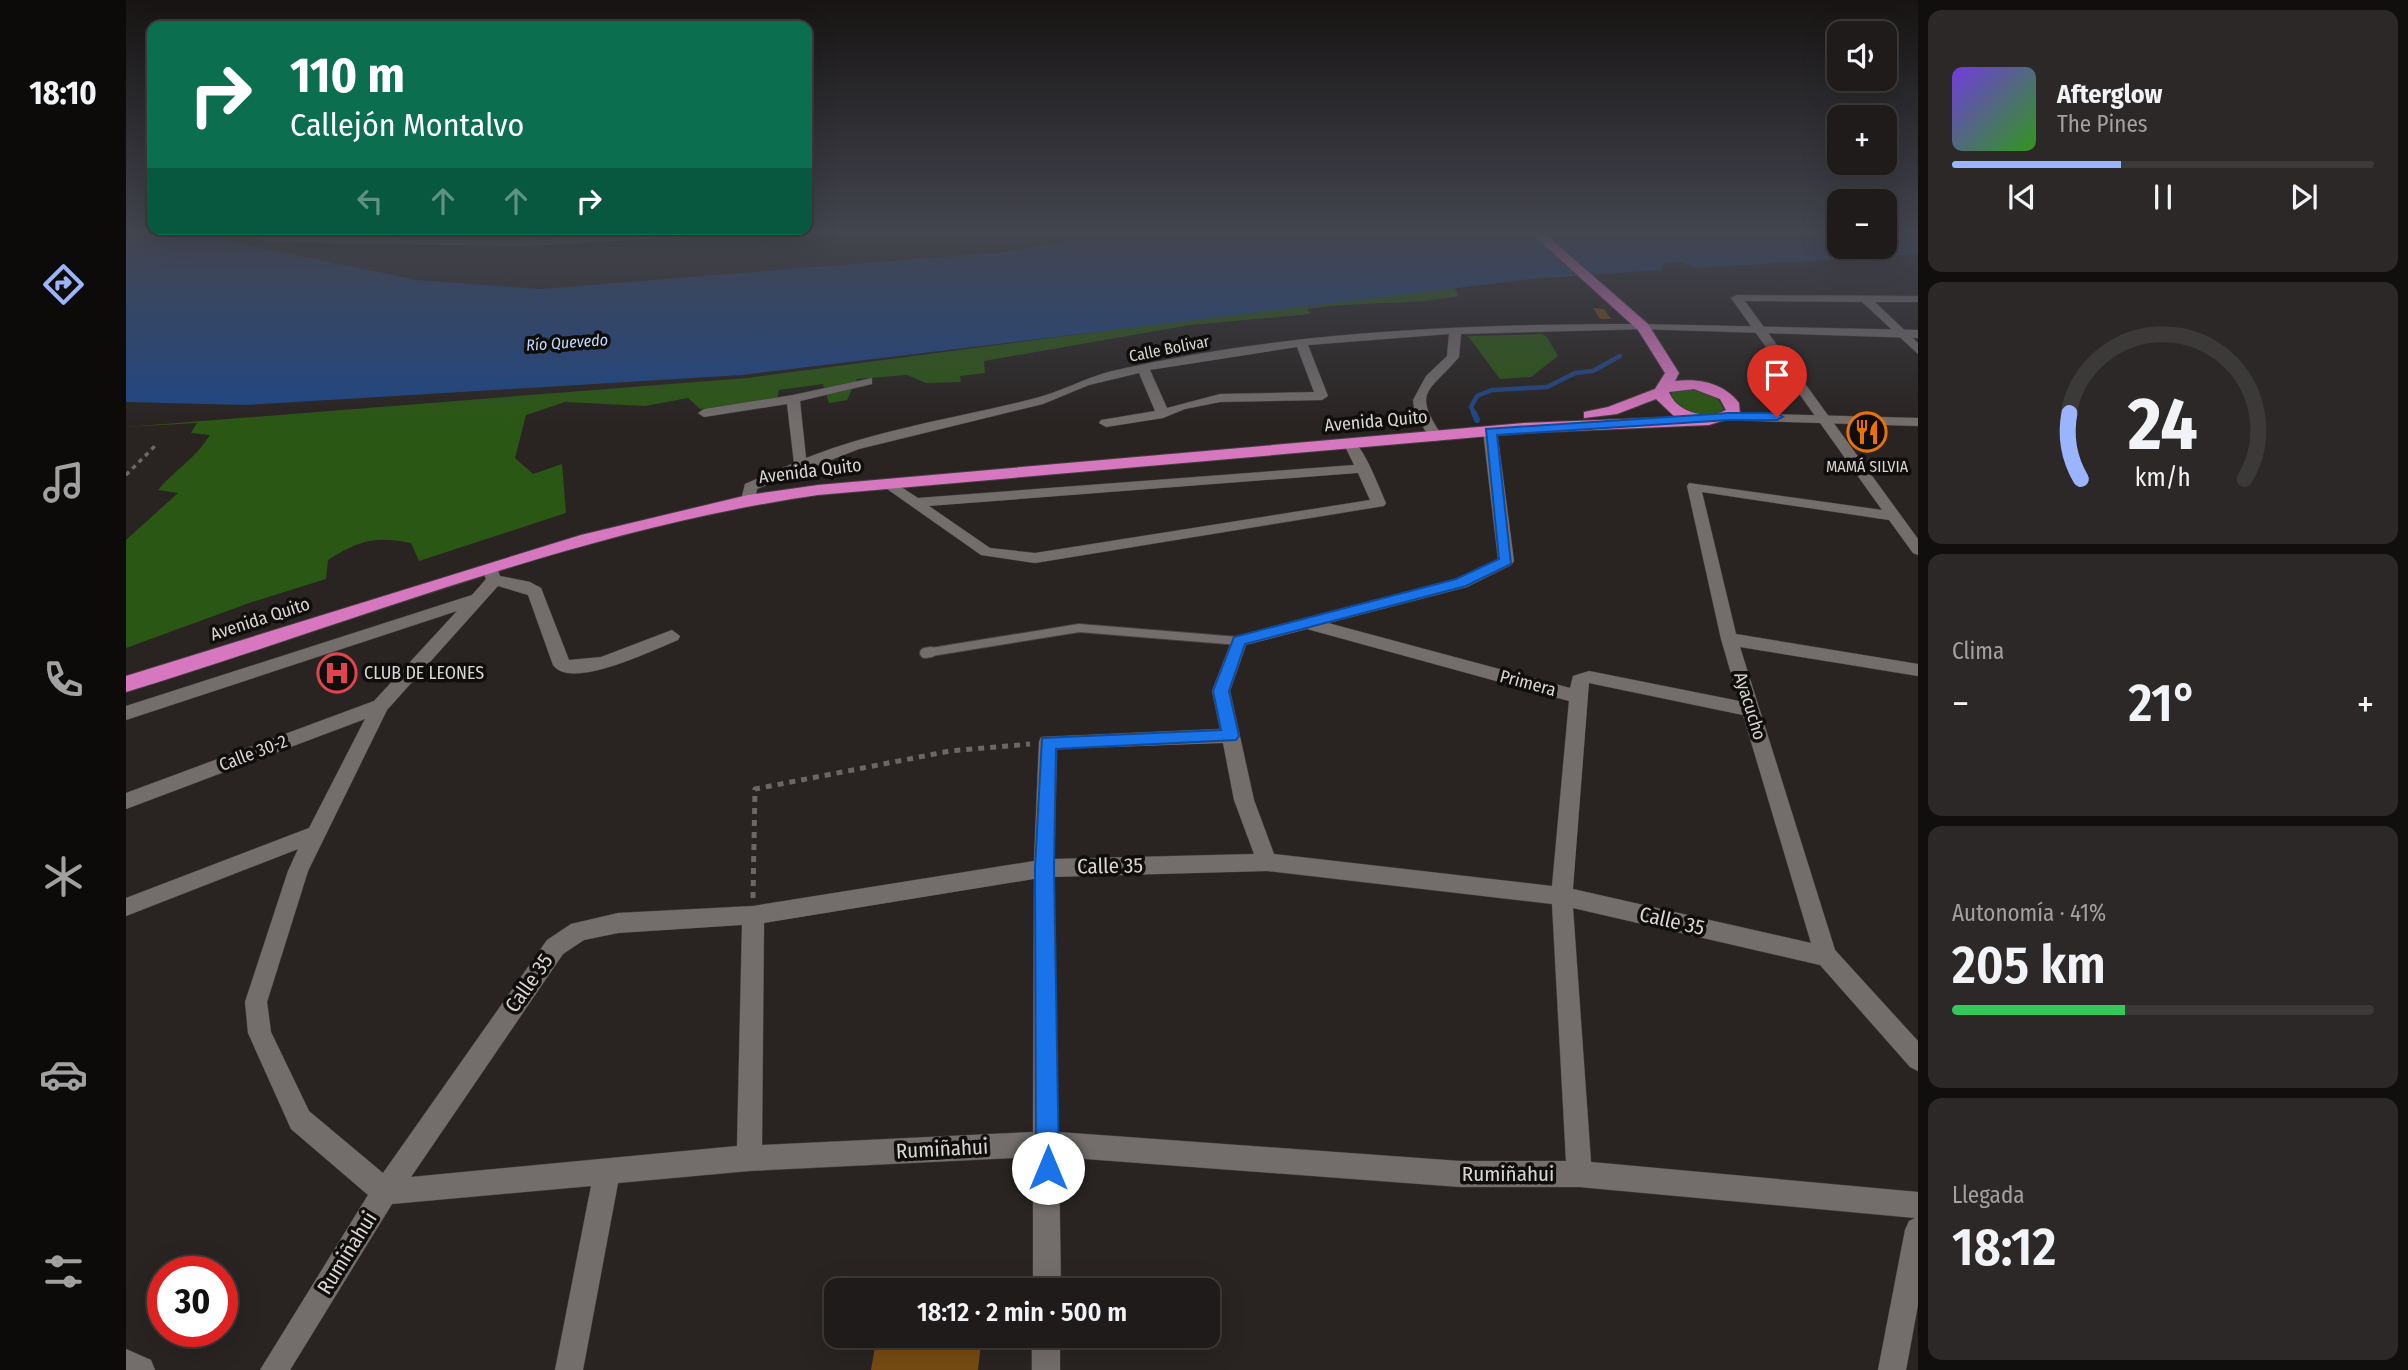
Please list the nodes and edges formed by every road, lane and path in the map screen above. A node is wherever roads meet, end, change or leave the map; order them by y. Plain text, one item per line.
1 (1608, 296) edge
2 (1865, 299) junction
3 (1918, 299) edge
4 (1643, 327) junction
5 (1760, 328) junction
6 (1455, 331) junction
7 (1901, 334) junction
8 (1918, 334) edge
9 (1301, 342) junction
10 (1918, 350) edge
11 (1663, 357) junction
12 (1143, 368) junction
13 (868, 381) dead end
14 (1702, 387) junction
15 (1662, 390) junction
16 (793, 399) junction
17 (704, 413) dead end
18 (1163, 414) junction
19 (1729, 417) junction
20 (1824, 417) junction
21 (1709, 420) junction
22 (1918, 422) edge
23 (1106, 423) dead end
24 (1524, 428) junction
25 (1490, 431) junction
26 (1436, 437) junction
27 (1350, 444) junction
28 (156, 445) dead end
29 (800, 462) junction
30 (1363, 468) junction
31 (126, 475) edge
32 (887, 484) junction
33 (748, 500) junction
34 (914, 503) junction
35 (1894, 516) junction
36 (1918, 550) edge
37 (492, 575) junction
38 (477, 599) junction
39 (1307, 622) junction
40 (672, 636) dead end
41 (1729, 639) junction
42 (1239, 641) junction
43 (925, 653) dead end
44 (1917, 673) edge
45 (126, 684) edge
46 (1578, 697) junction
47 (380, 706) junction
48 (1751, 710) junction
49 (126, 713) edge
50 (1230, 736) junction
51 (1048, 742) junction
52 (126, 801) edge
53 (316, 834) junction
54 (1267, 862) junction
55 (1044, 868) junction
56 (1562, 896) junction
57 (126, 907) edge
58 (753, 915) junction
59 (1826, 956) junction
60 (1918, 1059) edge
61 (1048, 1144) junction
62 (749, 1158) junction
63 (607, 1171) junction
64 (1579, 1174) junction
65 (385, 1192) junction
66 (1918, 1205) edge
67 (1918, 1230) edge
68 (1047, 1278) edge
69 (1046, 1348) edge
70 (126, 1363) edge
71 (141, 1370) edge
72 (274, 1370) edge
73 (569, 1370) edge
74 (1046, 1370) edge
75 (1892, 1370) edge

1 - 4 highway
2 - 3 street
2 - 5 street
2 - 7 street
4 - 5 street, Calle Bolivar
4 - 6 street, Calle Bolivar
4 - 11 highway
5 - 7 street, Calle Bolivar
5 - 20 street
6 - 9 street, Calle Bolivar
6 - 26 street
7 - 8 street, Calle Bolivar
7 - 10 street
9 - 12 street, Calle Bolivar
9 - 18 street
11 - 14 highway
11 - 15 highway
12 - 18 street
12 - 29 street, Calle Bolivar
13 - 16 street
14 - 15 highway, Avenida Quito
14 - 19 highway
15 - 21 highway
15 - 24 highway, Avenida Quito
16 - 17 street
16 - 29 street
18 - 23 street
19 - 20 street
19 - 21 highway, Avenida Quito
20 - 22 street
20 - 35 street
21 - 24 highway, Avenida Quito
24 - 25 highway, Avenida Quito
25 - 26 highway, Avenida Quito
25 - 39 street
26 - 27 highway, Avenida Quito
27 - 30 street
27 - 32 highway, Avenida Quito
28 - 31 path
29 - 33 street, Calle Bolivar
30 - 34 street
30 - 34 street
32 - 33 highway, Avenida Quito
32 - 34 street
33 - 37 highway, Avenida Quito
35 - 36 street
35 - 41 street, Ayacucho
37 - 38 street
37 - 40 street
37 - 45 highway, Avenida Quito
38 - 47 street
38 - 49 street
39 - 42 street
39 - 46 street, Primera
41 - 44 street
41 - 48 street, Ayacucho
42 - 43 lane
42 - 50 street
46 - 48 street
46 - 56 street, Primera
47 - 52 street, Calle 30-2
47 - 53 street
48 - 59 street, Ayacucho
50 - 51 street
50 - 54 street
51 - 55 street
51 - 58 path
53 - 57 street
53 - 65 street
54 - 55 street, Calle 35
54 - 56 street, Calle 35
55 - 58 street, Calle 35
55 - 61 street
56 - 59 street, Calle 35
56 - 64 street, Primera
58 - 62 street
58 - 65 street, Calle 35
59 - 60 street
61 - 62 street, Rumiñahui
61 - 64 street, Rumiñahui
61 - 68 street
62 - 63 street, Rumiñahui
63 - 65 street, Rumiñahui
63 - 73 street
64 - 66 street, Rumiñahui
65 - 72 street, Rumiñahui
67 - 75 street
69 - 74 street
70 - 71 street

